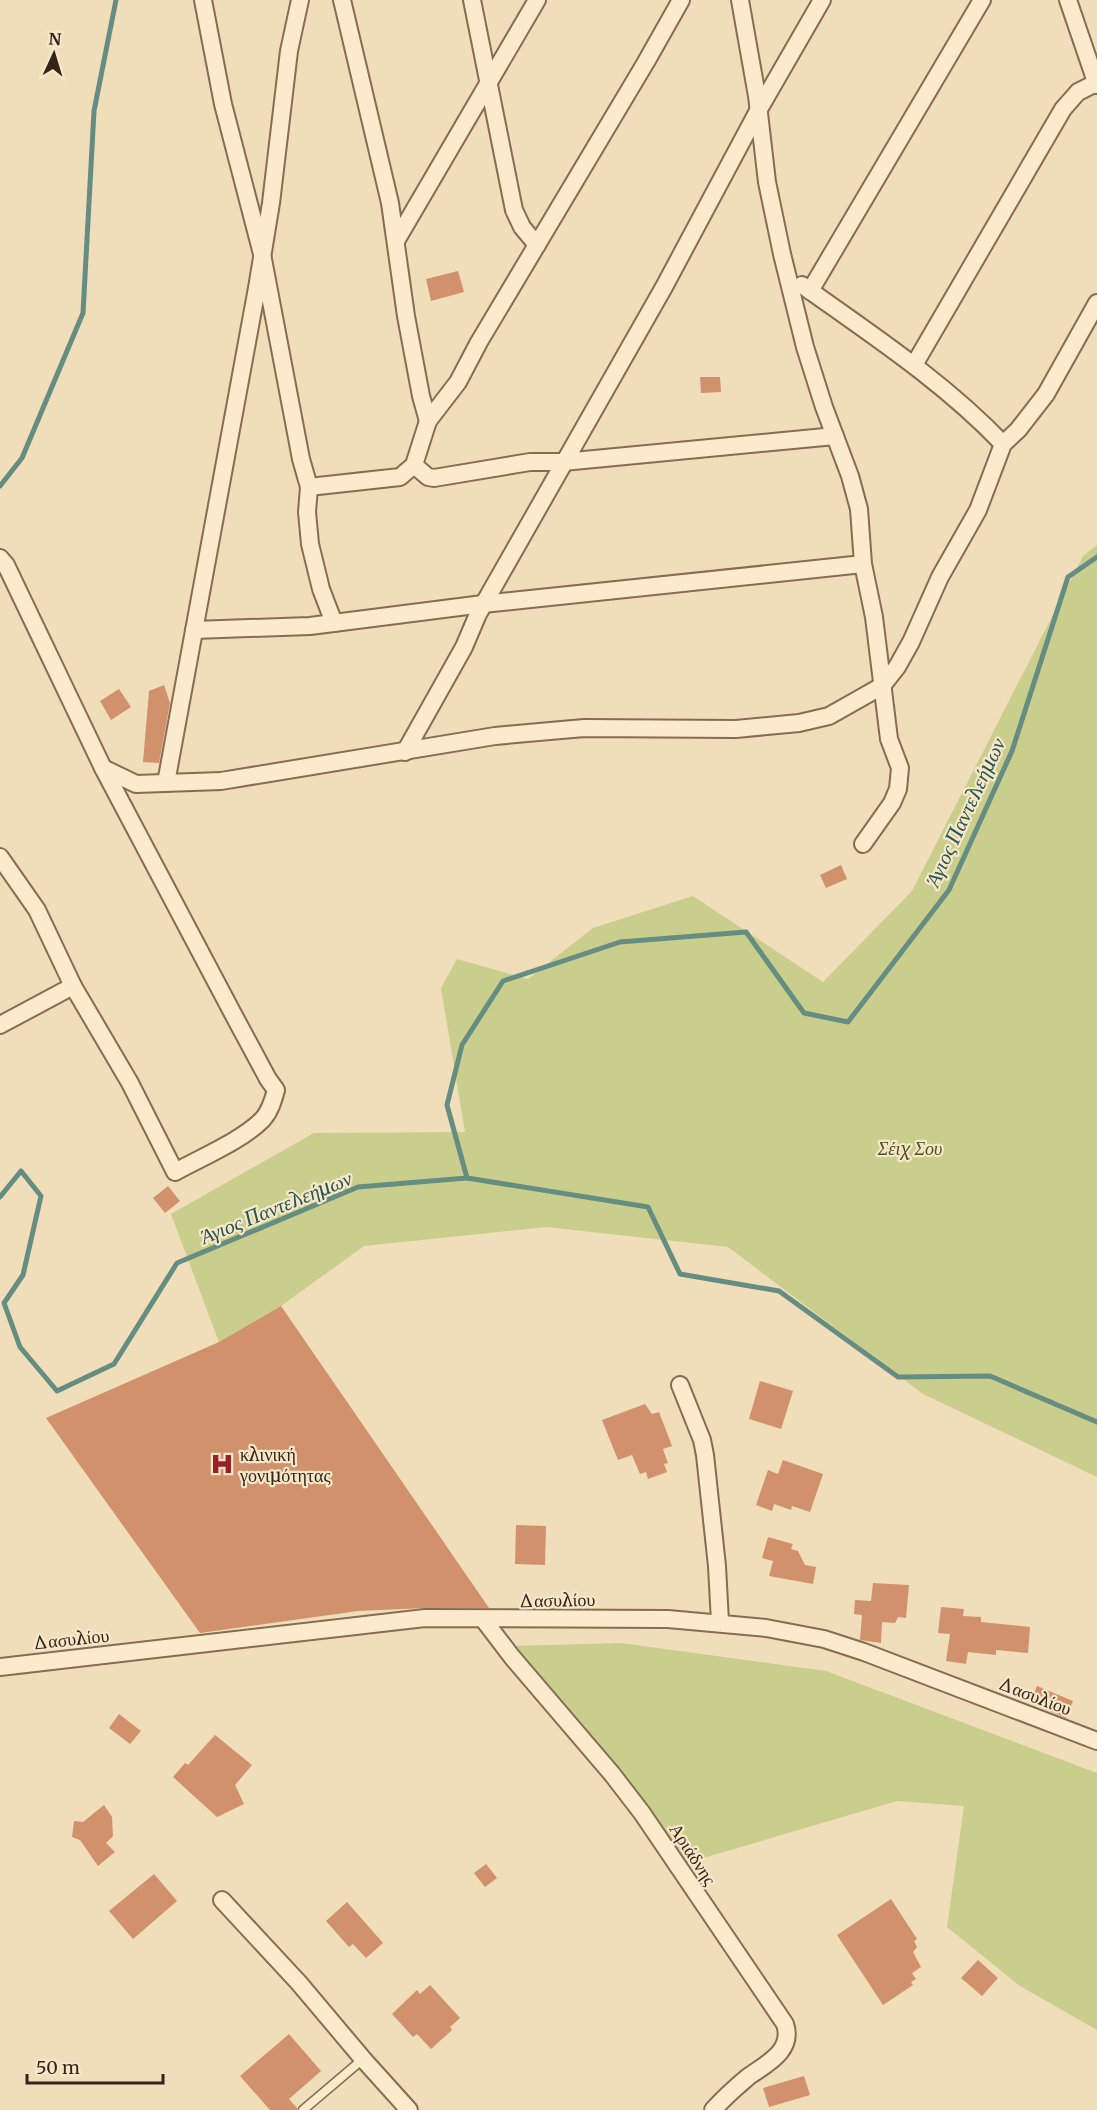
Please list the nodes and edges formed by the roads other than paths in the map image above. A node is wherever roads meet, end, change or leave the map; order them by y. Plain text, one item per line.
1 (203, 0) edge
2 (300, 0) edge
3 (342, 0) edge
4 (472, 0) edge
5 (537, 0) edge
6 (681, 0) edge
7 (740, 0) edge
8 (822, 0) edge
9 (982, 0) edge
10 (1068, 0) edge
11 (1097, 84) edge
12 (488, 85) junction
13 (758, 111) junction
14 (396, 241) junction
15 (537, 245) junction
16 (262, 254) junction
17 (788, 275) junction
18 (810, 291) junction
19 (1097, 303) edge
20 (914, 366) junction
21 (428, 421) junction
22 (835, 436) junction
23 (1003, 444) junction
24 (563, 462) junction
25 (414, 465) junction
26 (309, 487) junction
27 (863, 564) junction
28 (1, 565) edge
29 (483, 604) junction
30 (334, 623) junction
31 (194, 630) junction
32 (882, 686) junction
33 (405, 752) junction
34 (102, 768) junction
35 (166, 783) junction
36 (863, 844) dead end
37 (0, 857) edge
38 (73, 986) junction
39 (0, 1025) edge
40 (680, 1385) dead end
41 (483, 1619) junction
42 (720, 1622) junction
43 (0, 1667) edge
44 (1097, 1740) edge
45 (222, 1900) dead end
46 (363, 2059) junction
47 (303, 2110) edge
48 (409, 2110) edge
49 (713, 2110) edge

1 - 16 street
2 - 16 street
3 - 14 street
4 - 12 street
5 - 12 street
6 - 15 street
7 - 13 street
8 - 13 street
9 - 18 street
10 - 11 street
11 - 20 street
12 - 14 street
12 - 15 street
13 - 17 street
13 - 24 street
14 - 21 street
15 - 21 street
16 - 26 street
16 - 31 street
17 - 18 street
17 - 22 street
18 - 20 street
19 - 23 street
20 - 23 street
21 - 25 street
22 - 24 street
22 - 27 street
23 - 32 street
24 - 25 street
24 - 29 street
25 - 26 street
26 - 30 street
27 - 29 street
27 - 32 street
28 - 34 street
29 - 30 street
29 - 33 street
30 - 31 street
31 - 35 street
32 - 33 street
32 - 36 street
33 - 35 street
34 - 35 street
34 - 38 street
37 - 38 street
38 - 39 street
40 - 42 street
41 - 42 street, Δασυλίου
41 - 43 street, Δασυλίου
41 - 49 street, Αριάδνης
42 - 44 street, Δασυλίου
45 - 46 street
46 - 47 lane
46 - 48 street

